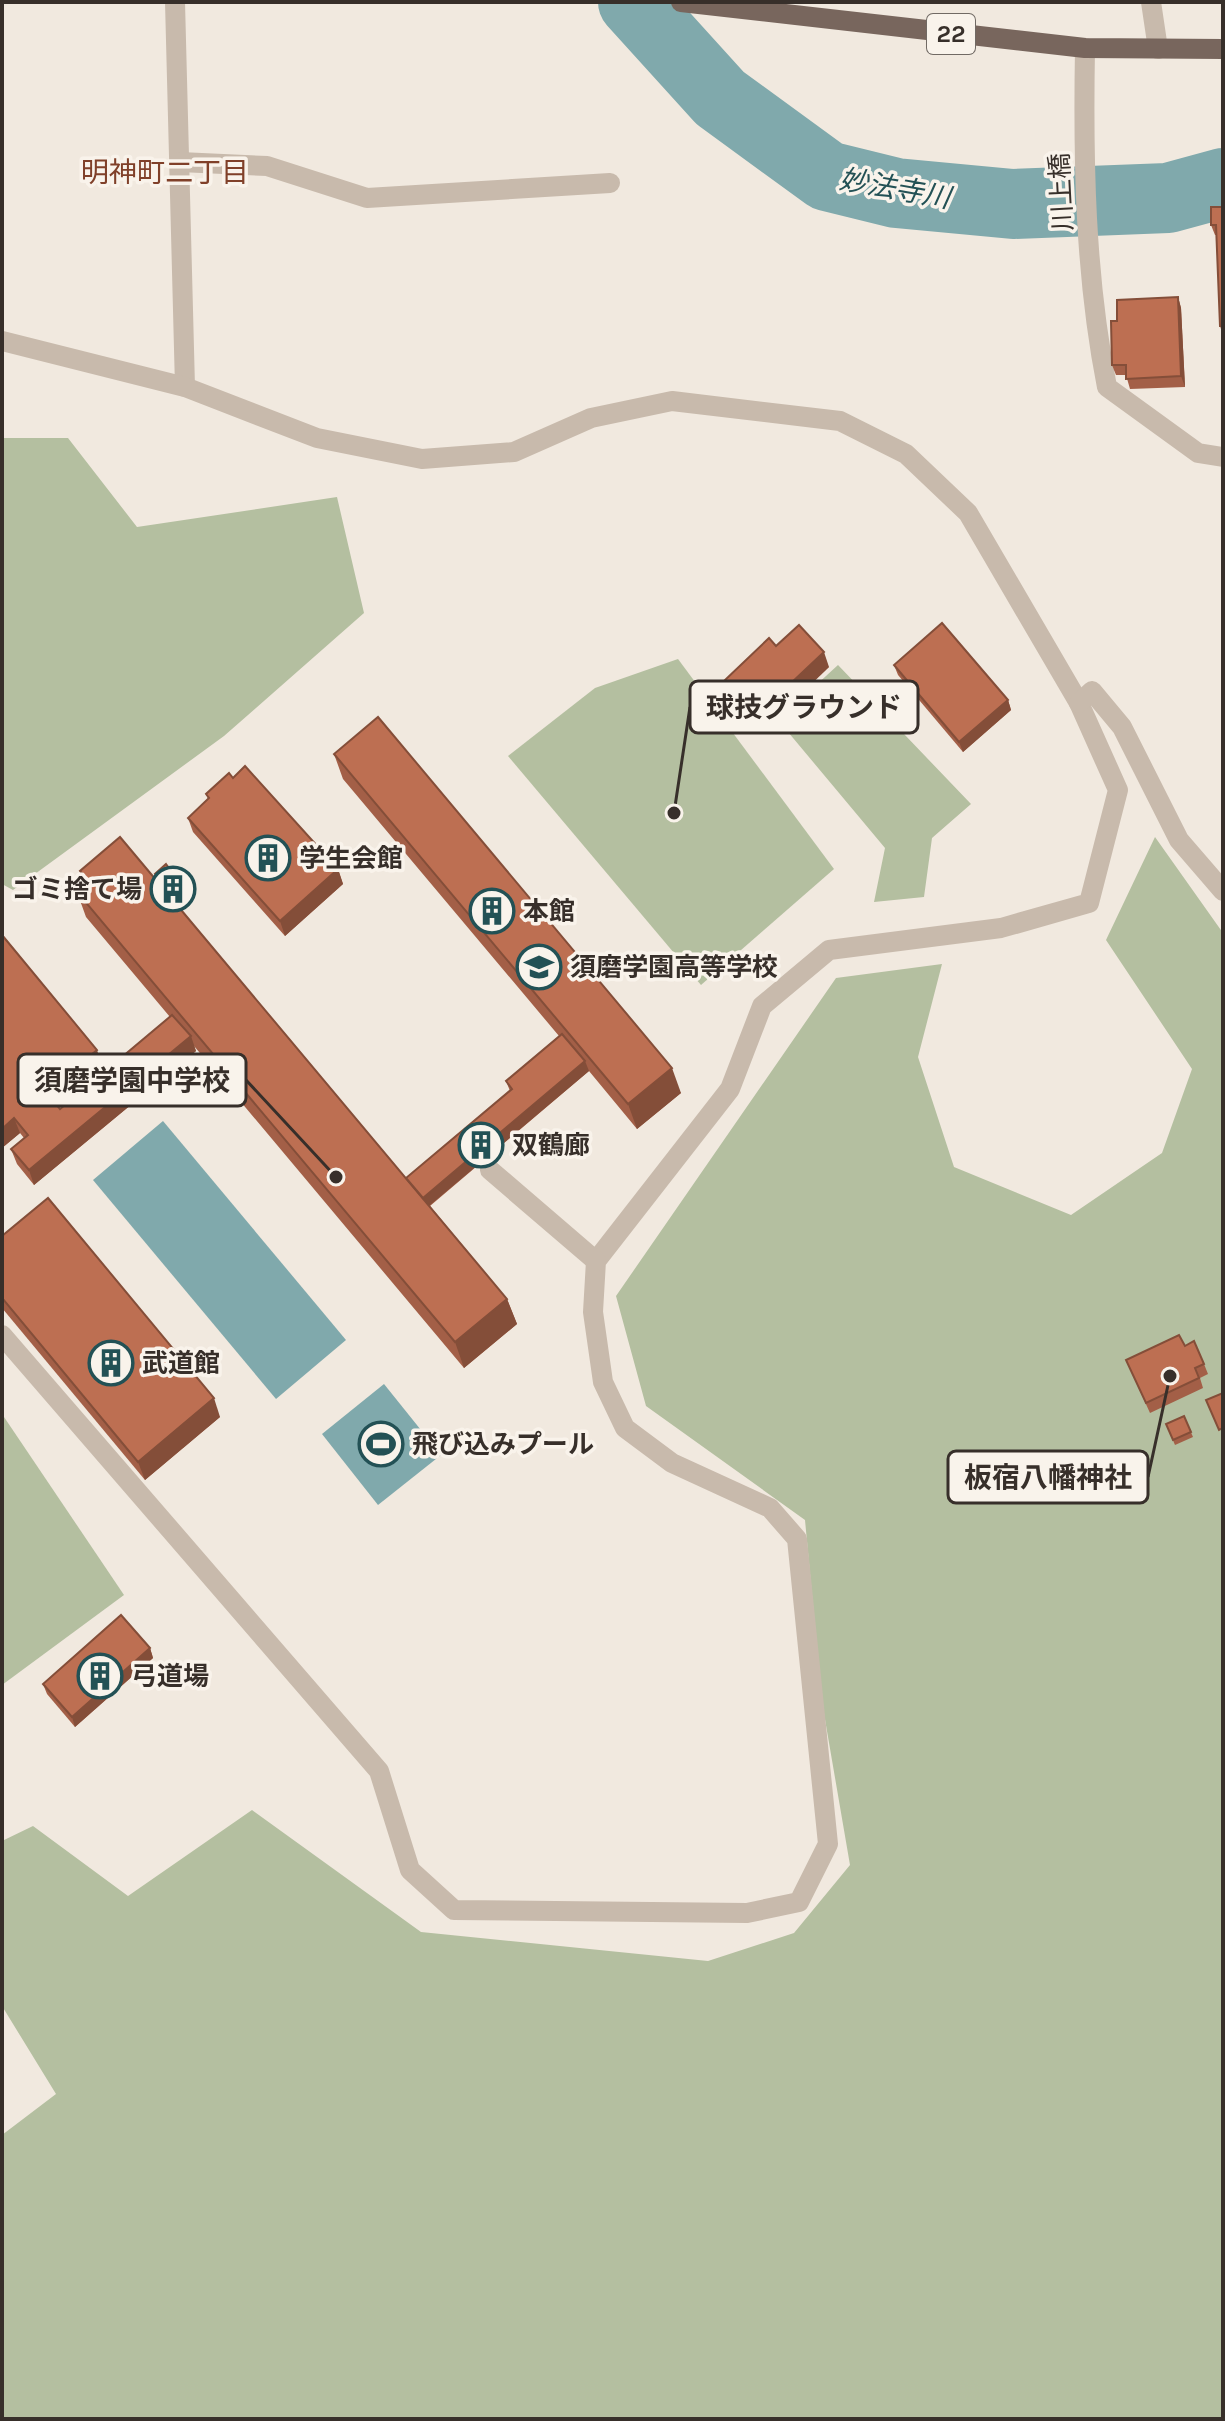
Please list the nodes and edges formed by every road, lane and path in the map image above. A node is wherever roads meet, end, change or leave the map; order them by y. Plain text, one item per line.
1 (175, 2) edge
2 (681, 2) edge
3 (1151, 2) edge
4 (1085, 48) junction
5 (1158, 49) junction
6 (1223, 49) edge
7 (180, 162) junction
8 (610, 183) dead end
9 (2, 341) edge
10 (185, 387) junction
11 (1223, 457) edge
12 (1079, 703) junction
13 (1223, 891) edge
14 (490, 1170) dead end
15 (596, 1261) junction
16 (2, 1335) edge

1 - 7 street
2 - 4 main road, 22
3 - 5 street
4 - 5 main road, 22
4 - 11 street, 川上橋
5 - 6 main road, 22
7 - 8 street
7 - 10 street
9 - 10 street
10 - 12 street
12 - 13 street
12 - 15 street
14 - 15 street
15 - 16 street

